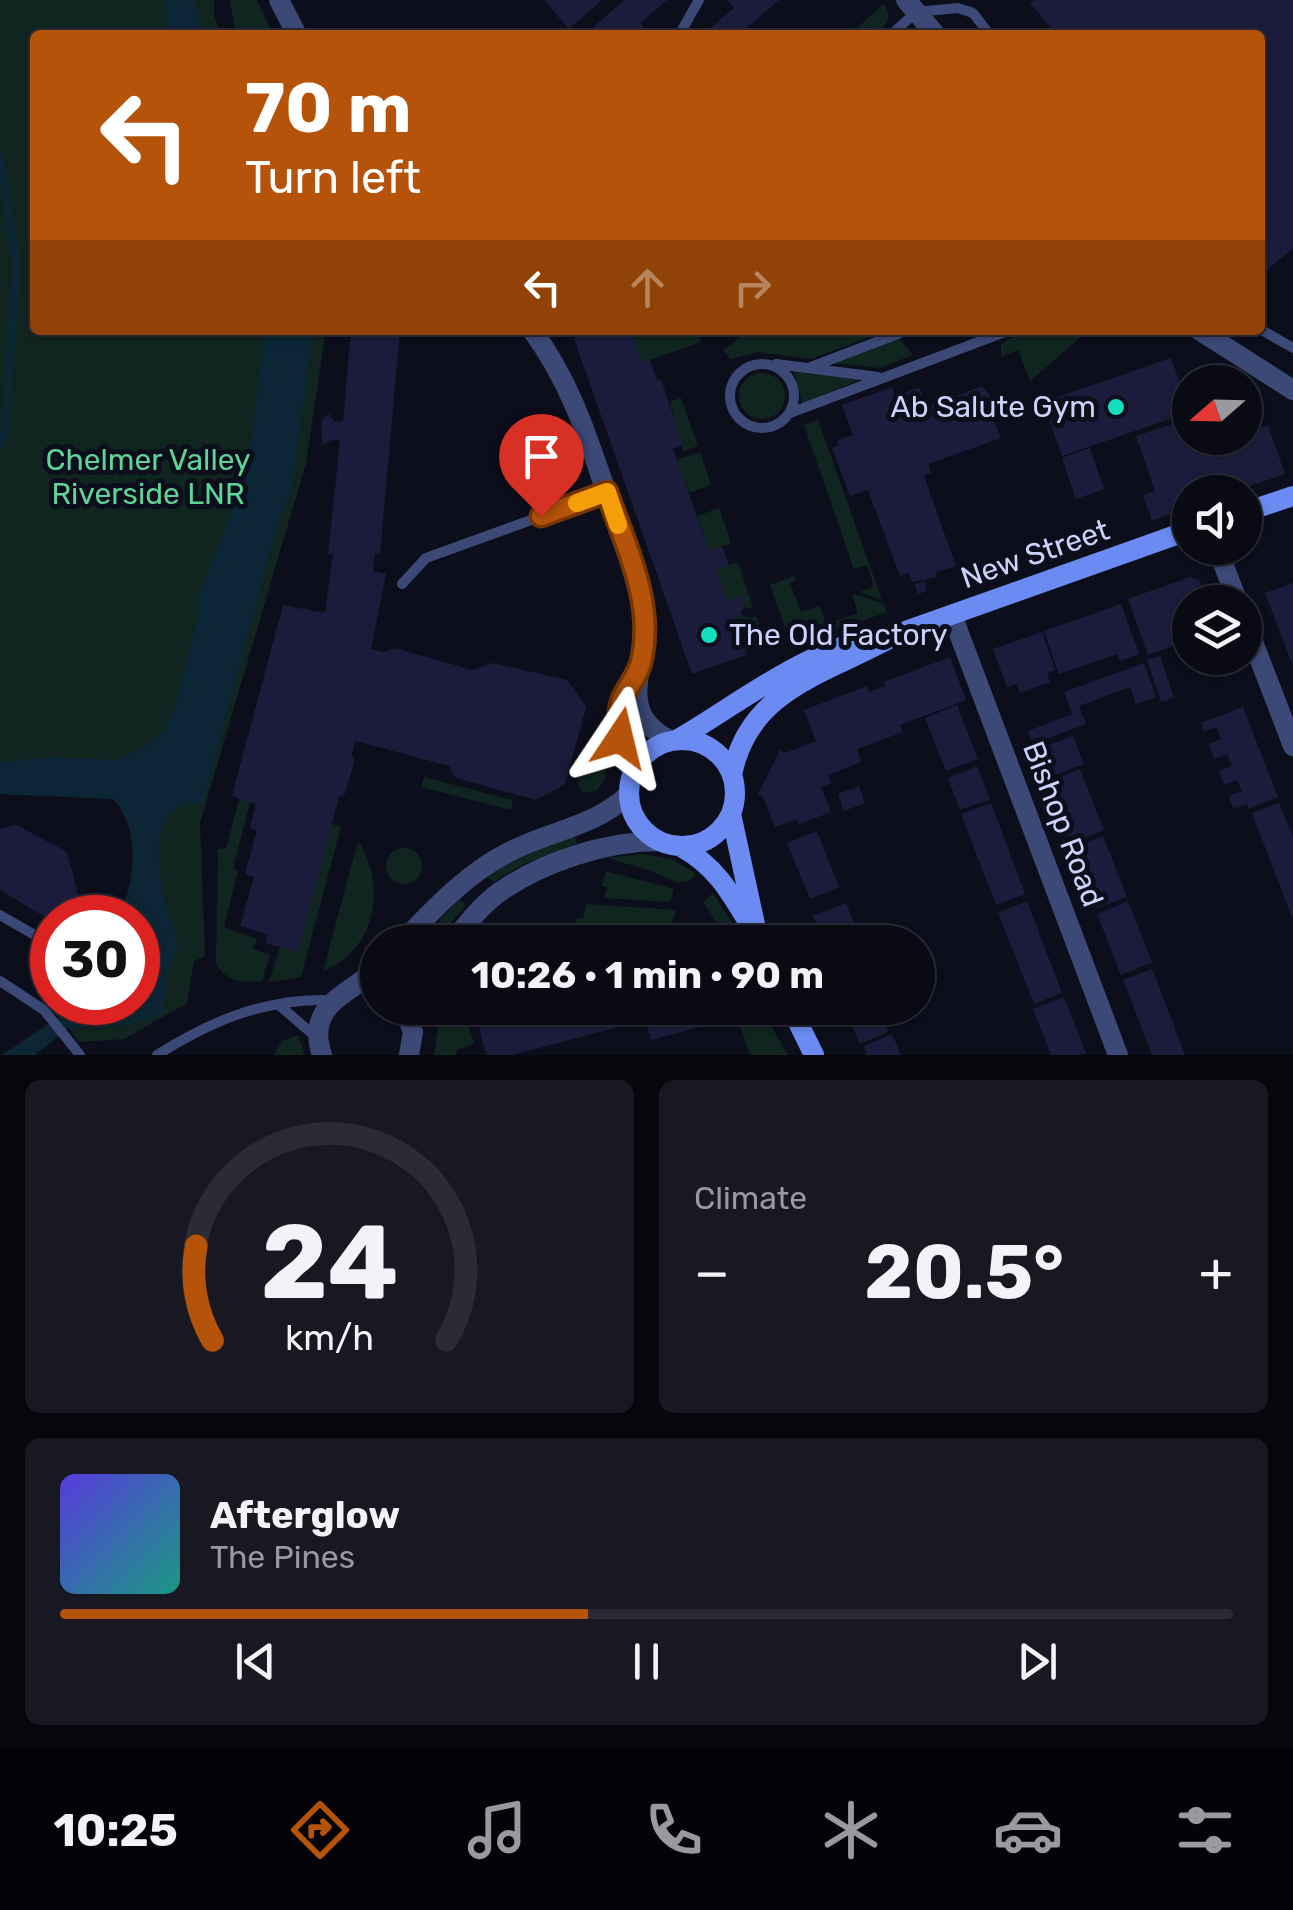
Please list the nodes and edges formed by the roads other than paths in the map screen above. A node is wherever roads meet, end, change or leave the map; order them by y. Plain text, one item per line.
1 (280, 0) edge
2 (698, 0) edge
3 (909, 3) edge
4 (295, 30) edge
5 (681, 30) edge
6 (894, 30) edge
7 (932, 30) edge
8 (986, 30) edge
9 (1265, 332) edge
10 (536, 335) edge
11 (895, 335) edge
12 (997, 335) edge
13 (1206, 335) edge
14 (1293, 348) edge
15 (770, 364) junction
16 (810, 368) junction
17 (883, 378) junction
18 (1293, 390) edge
19 (790, 413) junction
20 (607, 492) junction
21 (1293, 496) edge
22 (1262, 506) edge
23 (1172, 536) edge
24 (402, 584) dead end
25 (952, 615) junction
26 (900, 633) junction
27 (1262, 665) edge
28 (638, 677) junction
29 (674, 740) junction
30 (1293, 746) edge
31 (632, 772) junction
32 (732, 776) junction
33 (628, 795) junction
34 (731, 814) junction
35 (658, 841) junction
36 (681, 846) junction
37 (0, 914) edge
38 (419, 925) edge
39 (467, 925) edge
40 (749, 925) edge
41 (756, 925) edge
42 (30, 932) edge
43 (0, 981) edge
44 (360, 984) edge
45 (355, 988) junction
46 (360, 988) edge
47 (332, 1000) junction
48 (280, 1006) junction
49 (410, 1025) edge
50 (799, 1025) edge
51 (320, 1050) edge
52 (411, 1052) edge
53 (80, 1055) edge
54 (157, 1055) edge
55 (814, 1055) edge
56 (1118, 1055) edge

1 - 4 street
2 - 5 lane
3 - 6 lane
3 - 7 street
3 - 8 lane
9 - 14 lane
10 - 20 street
11 - 16 lane
12 - 17 lane
13 - 18 street
15 - 16 lane
15 - 19 lane
15 - 19 lane
16 - 17 lane
17 - 19 lane
20 - 24 lane
20 - 28 street
21 - 22 main road
23 - 25 main road, New Street
25 - 26 main road, New Street
25 - 56 street, Bishop Road
26 - 29 main road, New Street
26 - 32 main road, New Street
27 - 30 street
28 - 29 street
28 - 31 street
29 - 31 main road
29 - 32 main road
31 - 33 main road
32 - 34 main road
33 - 35 main road
33 - 38 street
34 - 36 main road
34 - 41 main road
35 - 36 main road
35 - 39 street
36 - 40 main road
37 - 42 lane
43 - 53 lane
44 - 45 street
45 - 46 street
45 - 47 street
47 - 48 lane
47 - 51 street
48 - 51 lane
48 - 54 lane
49 - 52 street
50 - 55 main road

